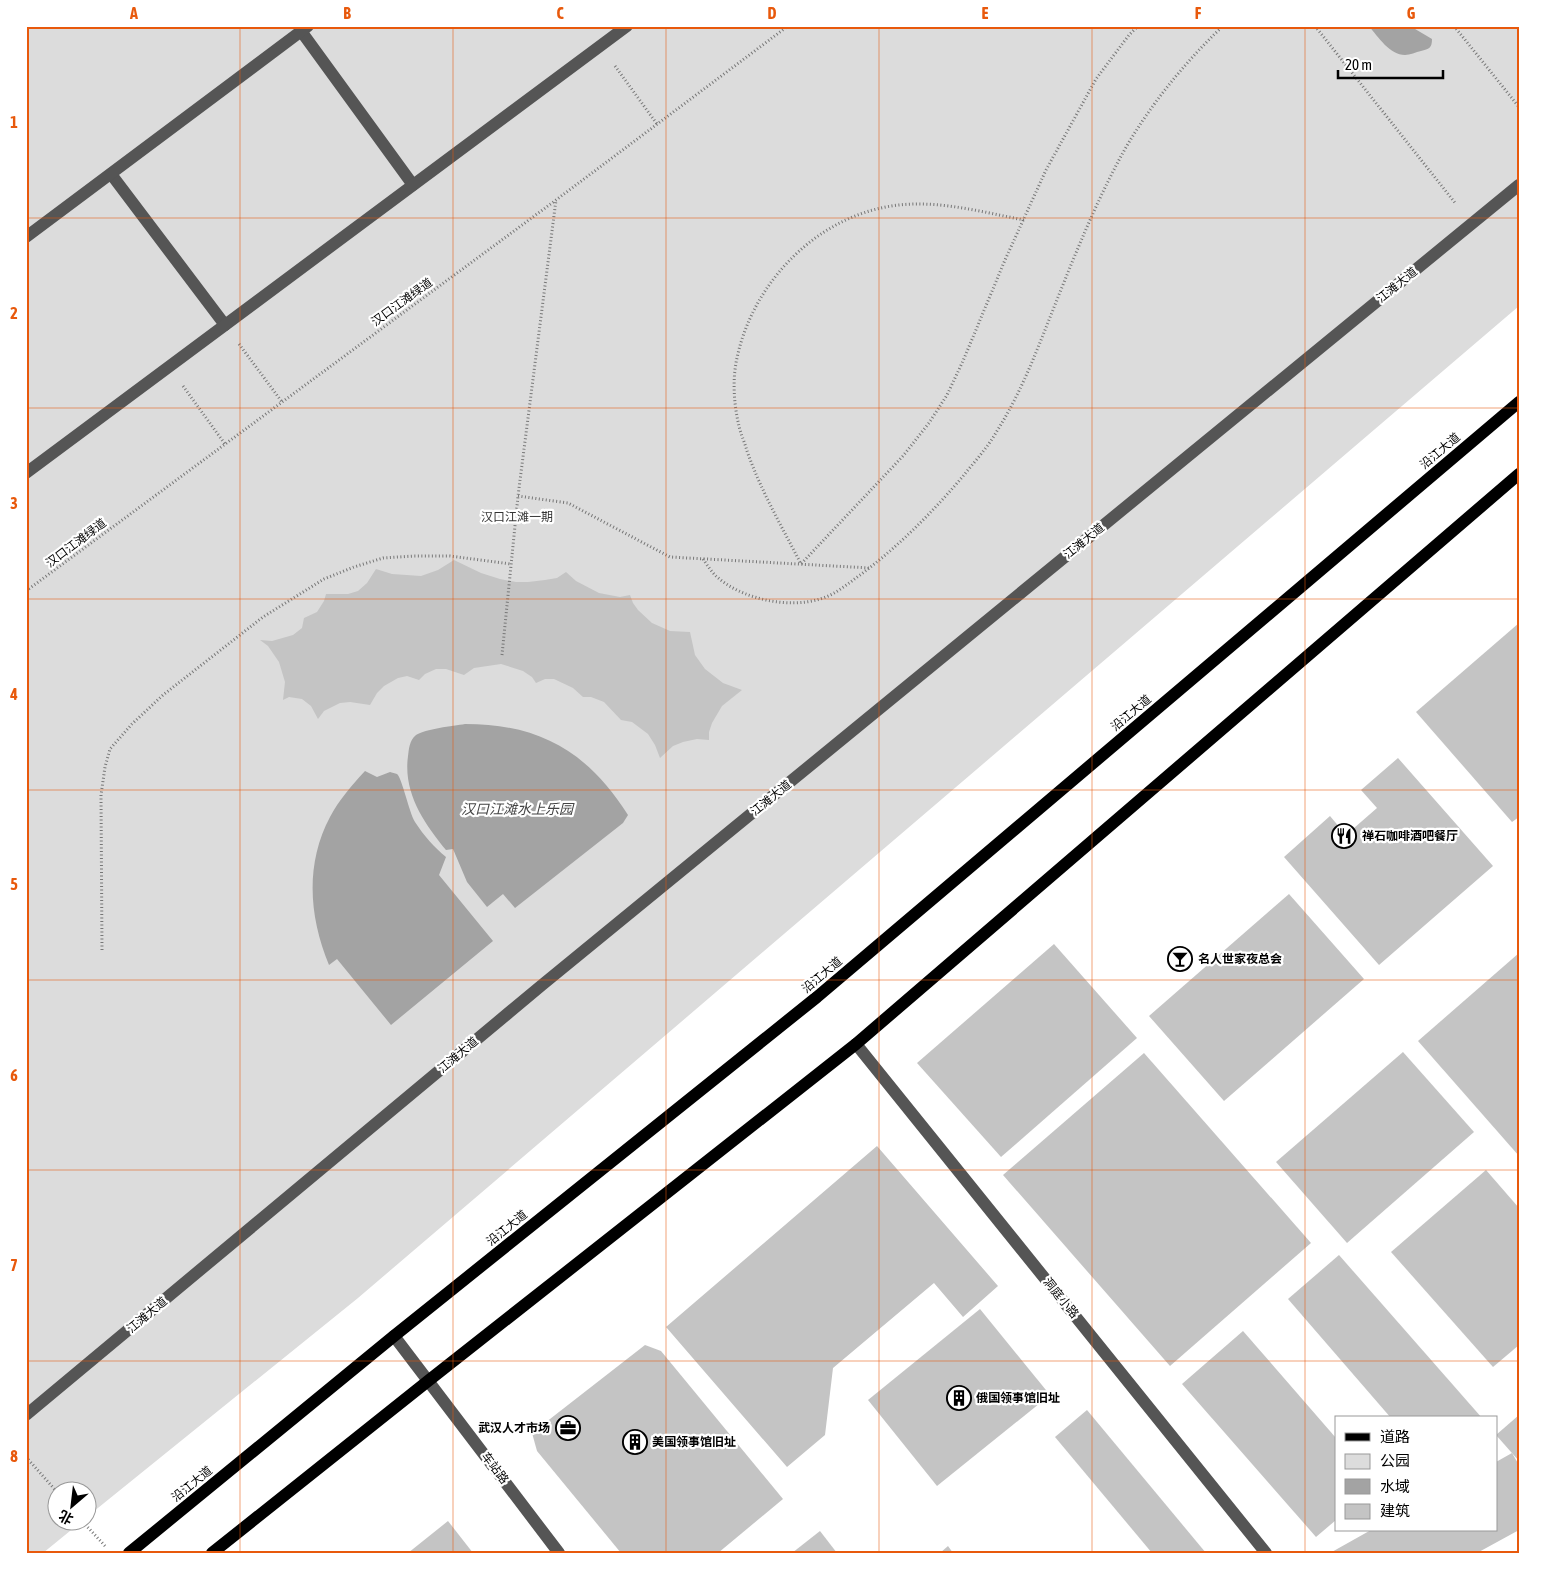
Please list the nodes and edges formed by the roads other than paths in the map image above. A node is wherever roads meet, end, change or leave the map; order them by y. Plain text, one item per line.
1 (627, 26) edge
2 (304, 29) edge
3 (111, 174) junction
4 (413, 185) junction
5 (1519, 185) edge
6 (26, 237) edge
7 (225, 325) junction
8 (1519, 402) edge
9 (26, 473) edge
10 (1519, 474) edge
11 (856, 1044) junction
12 (394, 1336) junction
13 (428, 1380) junction
14 (26, 1415) edge
15 (129, 1553) edge
16 (212, 1553) edge
17 (559, 1553) edge
18 (1266, 1553) edge

1 - 4 street
2 - 3 street
2 - 4 street
3 - 6 street
3 - 7 street
4 - 7 street
5 - 14 street, 江滩大道
7 - 9 street
8 - 12 main road, 沿江大道
10 - 11 main road
11 - 13 main road
11 - 18 street, 洞庭小路
12 - 13 street, 车站路
12 - 15 main road, 沿江大道
13 - 16 main road
13 - 17 street, 车站路

